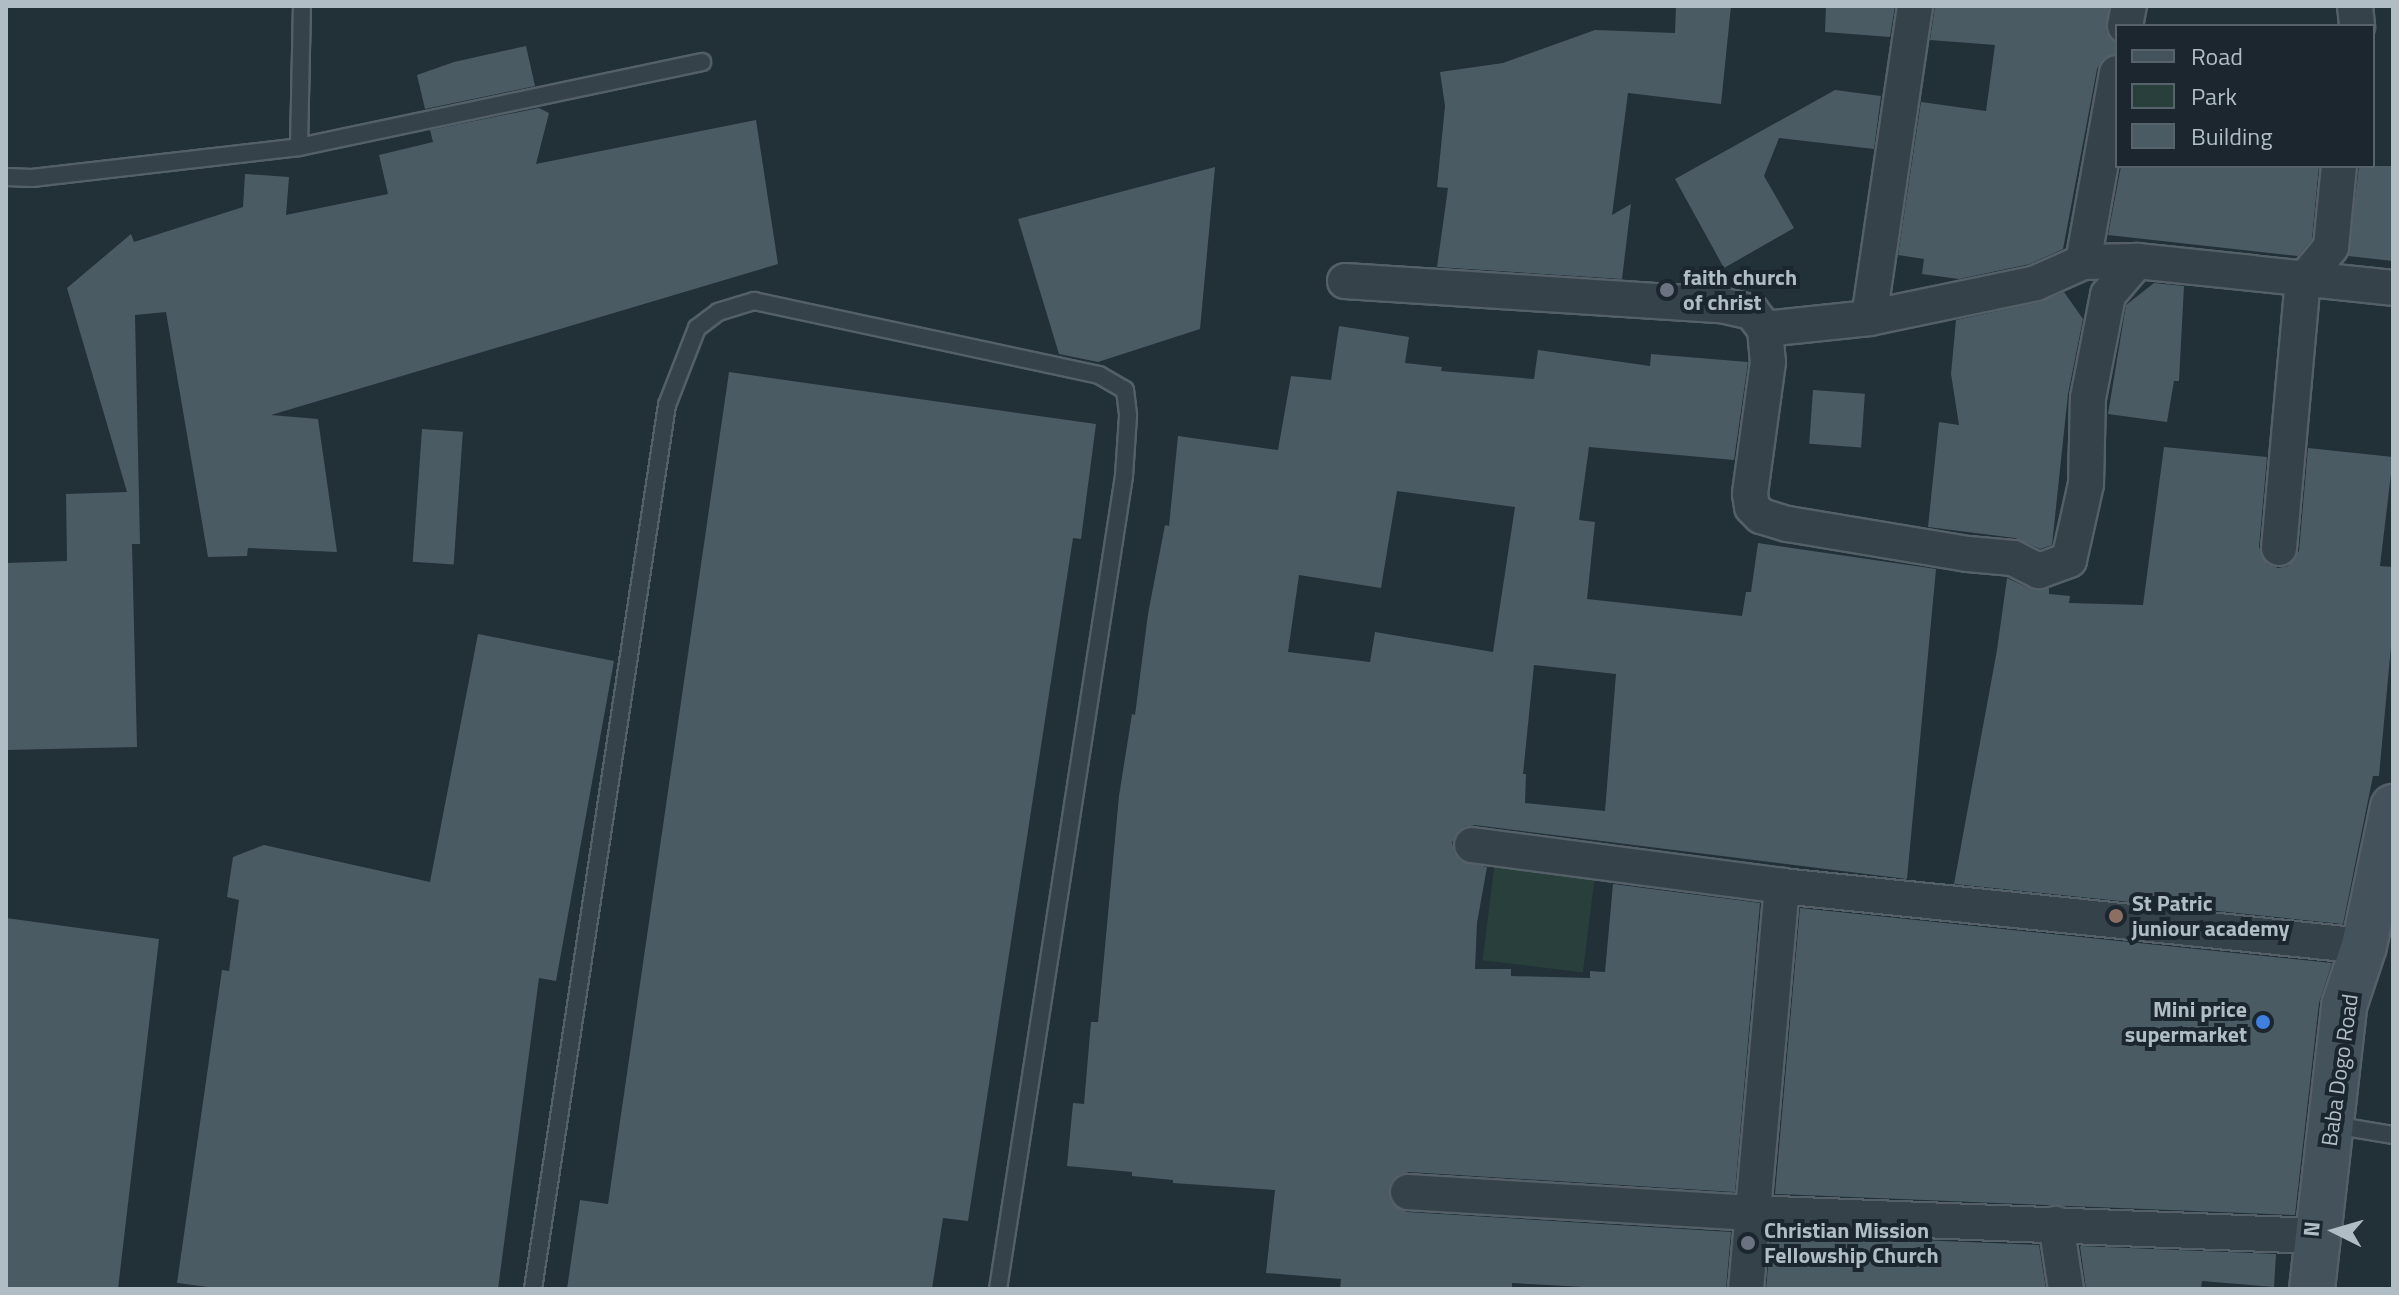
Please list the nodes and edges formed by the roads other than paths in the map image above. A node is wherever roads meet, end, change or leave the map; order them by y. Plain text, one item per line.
1 (302, 6) edge
2 (1915, 6) edge
3 (702, 62) dead end
4 (2115, 84) edge
5 (299, 147) junction
6 (2339, 168) edge
7 (6, 177) edge
8 (2137, 261) junction
9 (2083, 262) junction
10 (1345, 281) dead end
11 (2303, 281) junction
12 (2393, 288) edge
13 (1869, 318) junction
14 (1765, 329) junction
15 (2279, 548) dead end
16 (2393, 807) edge
17 (1472, 845) dead end
18 (1782, 886) junction
19 (2364, 946) junction
20 (2333, 1125) junction
21 (2393, 1135) edge
22 (1408, 1192) dead end
23 (1751, 1213) junction
24 (2056, 1224) junction
25 (2317, 1236) junction
26 (533, 1289) edge
27 (998, 1289) edge
28 (1746, 1289) edge
29 (2066, 1289) edge
30 (2312, 1289) edge

1 - 5 lane
2 - 13 street
3 - 5 lane
4 - 9 street
5 - 7 lane
6 - 11 street
8 - 9 street
8 - 11 street
8 - 14 street
9 - 13 street
10 - 14 street
11 - 12 street
11 - 15 street
13 - 14 street
16 - 19 street, Baba Dogo Road
17 - 18 street
18 - 19 street
18 - 23 street
19 - 20 street, Baba Dogo Road
20 - 21 lane
20 - 25 street, Baba Dogo Road
22 - 23 street
23 - 24 street
23 - 28 street
24 - 25 street
24 - 29 street
25 - 30 street, Baba Dogo Road
26 - 27 lane

